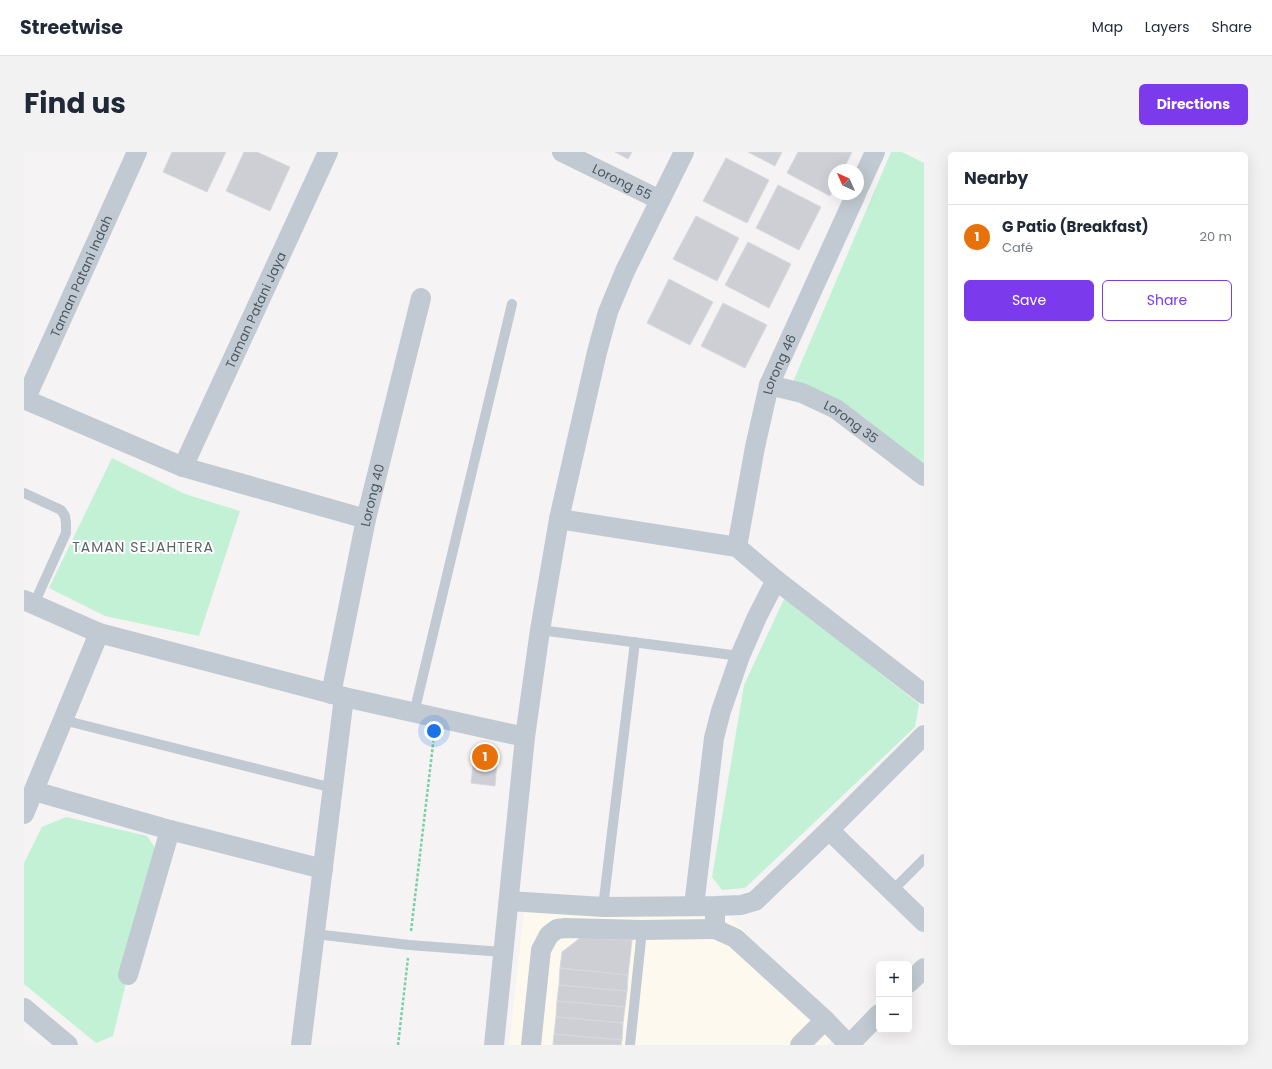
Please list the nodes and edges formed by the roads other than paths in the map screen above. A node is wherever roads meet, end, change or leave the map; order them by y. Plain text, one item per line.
1 (137, 152) edge
2 (328, 152) edge
3 (562, 152) edge
4 (684, 152) edge
5 (875, 152) edge
6 (864, 176) edge
7 (660, 200) junction
8 (853, 200) edge
9 (421, 298) dead end
10 (512, 304) dead end
11 (769, 385) junction
12 (24, 400) edge
13 (183, 467) junction
14 (924, 476) edge
15 (24, 493) edge
16 (366, 518) junction
17 (559, 519) junction
18 (737, 547) junction
19 (776, 580) junction
20 (29, 602) edge
21 (540, 630) junction
22 (98, 633) junction
23 (635, 642) junction
24 (740, 656) junction
25 (924, 694) edge
26 (338, 696) junction
27 (414, 713) junction
28 (63, 720) junction
29 (924, 735) edge
30 (525, 737) junction
31 (333, 788) junction
32 (34, 791) junction
33 (24, 814) edge
34 (170, 830) junction
35 (829, 830) junction
36 (924, 859) edge
37 (323, 869) junction
38 (892, 891) junction
39 (509, 901) junction
40 (694, 906) junction
41 (716, 906) junction
42 (603, 907) junction
43 (924, 922) edge
44 (715, 929) junction
45 (642, 930) junction
46 (315, 934) junction
47 (503, 952) junction
48 (924, 968) edge
49 (128, 975) dead end
50 (912, 980) edge
51 (24, 1008) edge
52 (876, 1017) edge
53 (825, 1020) junction
54 (68, 1045) edge
55 (301, 1045) edge
56 (494, 1045) edge
57 (531, 1045) edge
58 (630, 1045) edge
59 (800, 1045) edge
60 (849, 1045) edge

1 - 12 street, Taman Patani Indah
2 - 13 street, Taman Patani Jaya
3 - 7 street, Lorong 55
4 - 7 street
5 - 6 street
7 - 17 street
8 - 11 street, Lorong 46
9 - 16 street, Lorong 40
10 - 27 lane
11 - 14 street, Lorong 35
11 - 18 street, Lorong 46
12 - 13 street
13 - 16 street
15 - 20 lane
16 - 26 street, Lorong 40
17 - 18 street
17 - 21 street
18 - 19 street
19 - 24 street
19 - 25 street
20 - 22 street
21 - 23 lane
21 - 30 street
22 - 26 street
22 - 28 street
23 - 24 lane
23 - 42 lane
24 - 40 street
26 - 27 street
26 - 31 street, Lorong 40
27 - 30 street
28 - 31 lane
28 - 32 street
29 - 35 street
30 - 39 street
31 - 37 street, Lorong 40
32 - 33 street
32 - 34 street
34 - 37 street
34 - 49 street
35 - 38 street
35 - 41 street
36 - 38 lane
37 - 46 street, Lorong 40
38 - 43 street
39 - 42 street
39 - 47 street
40 - 41 street
40 - 42 street
41 - 44 street
44 - 45 street
44 - 53 street
45 - 57 street
45 - 58 lane
46 - 47 lane
46 - 55 street, Lorong 40
47 - 56 street
48 - 50 street
51 - 54 street
52 - 60 street
53 - 59 street
53 - 60 street

